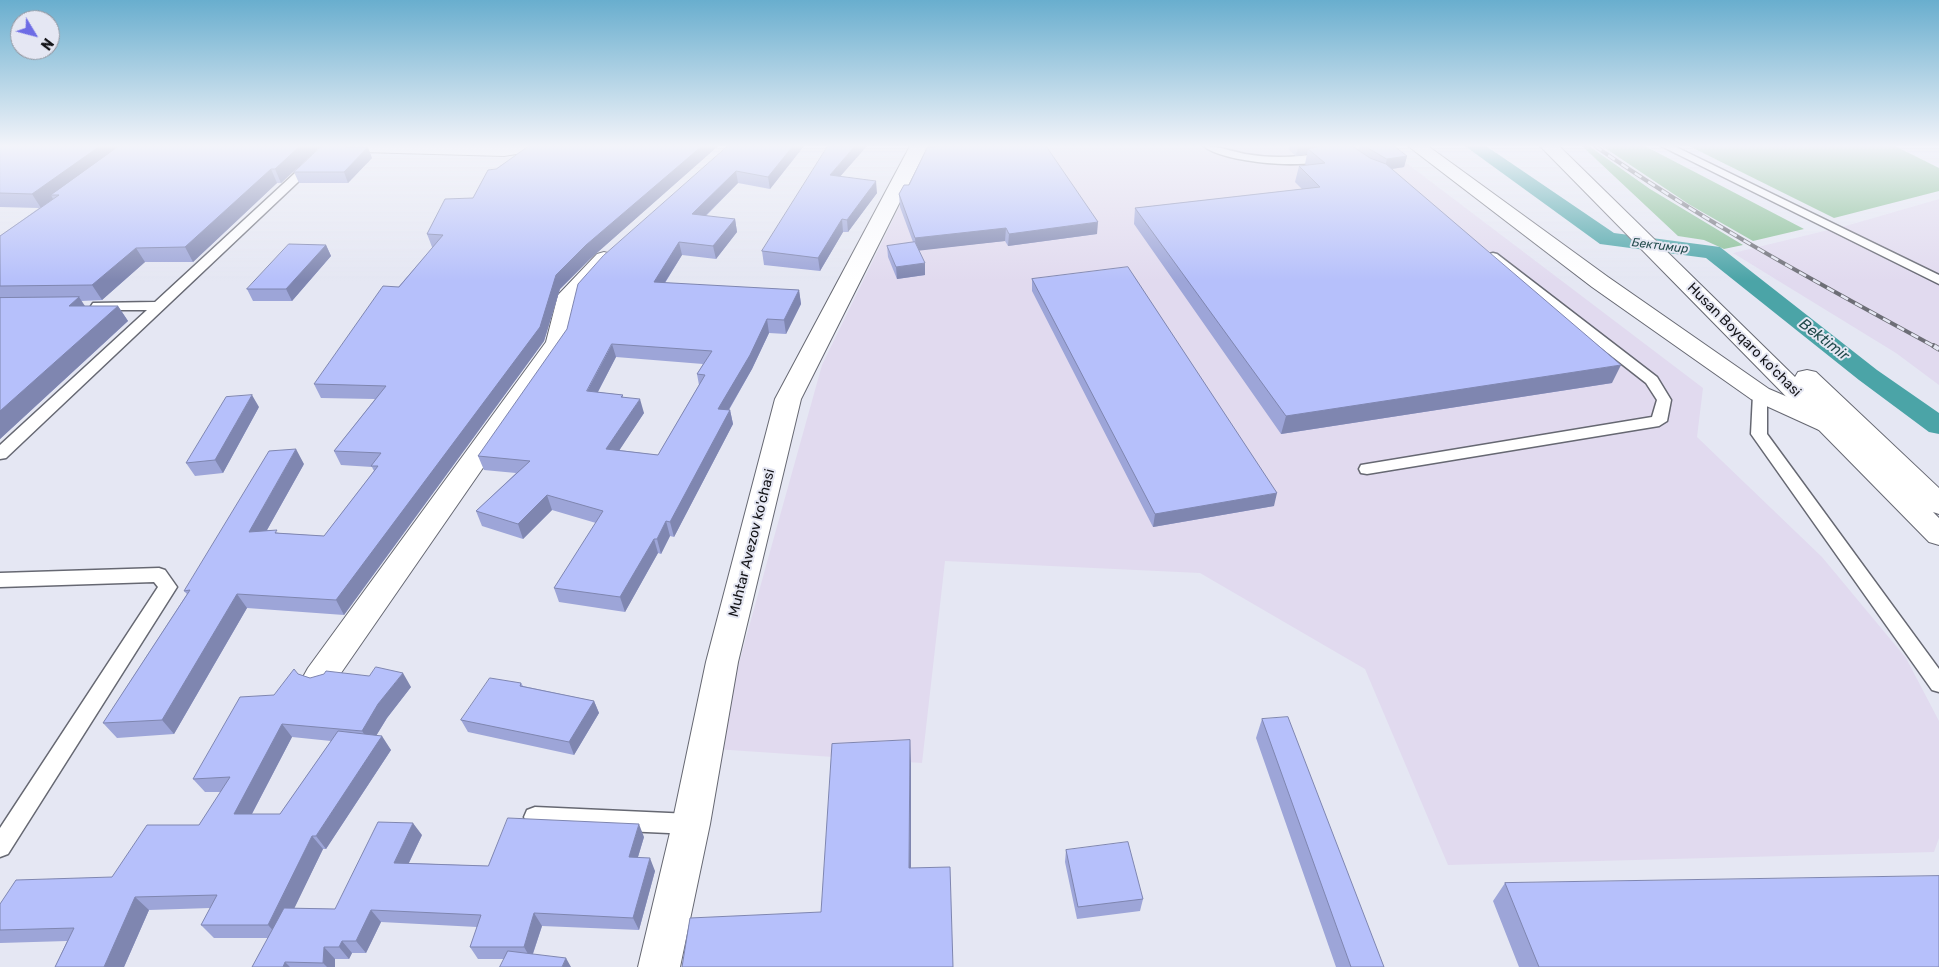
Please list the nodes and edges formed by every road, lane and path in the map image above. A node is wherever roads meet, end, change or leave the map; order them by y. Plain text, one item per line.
1 (279, 191) edge
2 (896, 191) edge
3 (1478, 191) edge
4 (1594, 191) edge
5 (1616, 191) edge
6 (1758, 191) edge
7 (618, 245) edge
8 (1486, 251) edge
9 (1677, 264) junction
10 (1939, 280) edge
11 (88, 306) edge
12 (156, 306) junction
13 (1760, 394) junction
14 (1828, 424) junction
15 (0, 454) edge
16 (1367, 469) dead end
17 (1939, 504) edge
18 (1939, 535) edge
19 (0, 580) edge
20 (320, 677) edge
21 (1939, 684) edge
22 (535, 817) edge
23 (691, 824) junction
24 (0, 847) edge
25 (659, 967) edge

1 - 12 lane
2 - 23 street, Muhtar Avezov ko'chasi
3 - 13 street
4 - 9 street, Husan Boyqaro ko'chasi
5 - 9 street, Husan Boyqaro ko'chasi
6 - 10 lane
7 - 20 street
8 - 16 lane
9 - 14 street, Husan Boyqaro ko'chasi
9 - 17 street, Husan Boyqaro ko'chasi
11 - 12 lane
12 - 15 lane
13 - 14 street
13 - 21 lane
14 - 18 street, Husan Boyqaro ko'chasi
19 - 24 lane
22 - 23 lane
23 - 25 street, Muhtar Avezov ko'chasi

